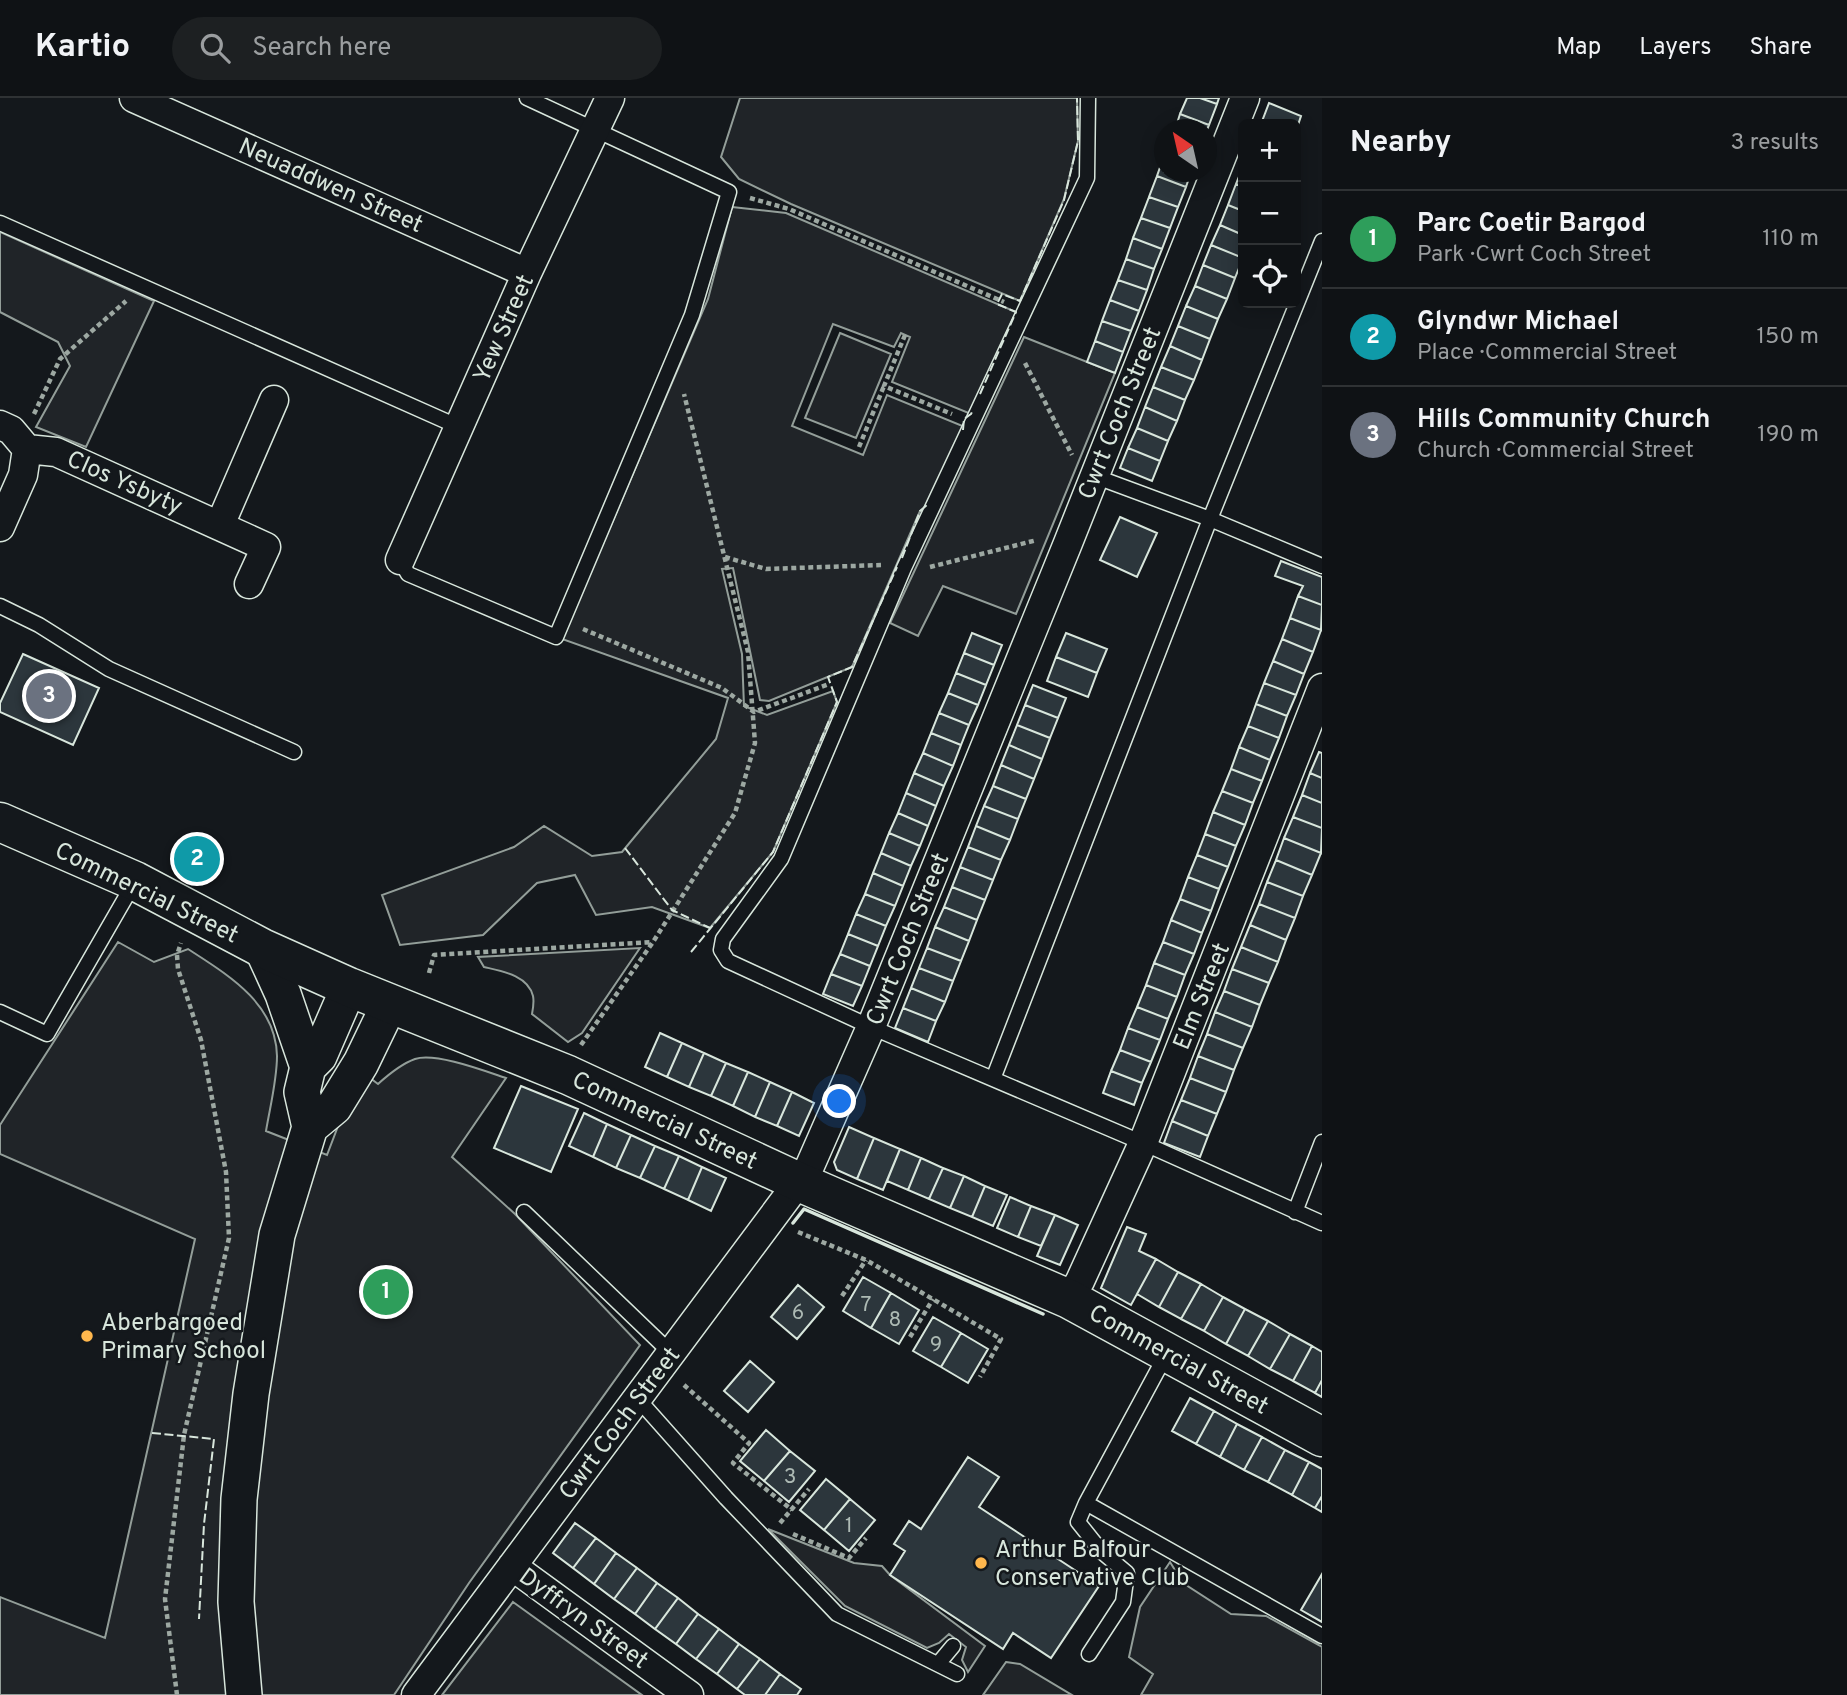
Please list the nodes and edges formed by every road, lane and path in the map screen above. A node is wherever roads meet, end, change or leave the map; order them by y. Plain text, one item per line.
1 (134, 98) edge
2 (527, 98) edge
3 (610, 98) edge
4 (1088, 98) edge
5 (1245, 98) edge
6 (595, 130) junction
7 (729, 192) junction
8 (0, 223) edge
9 (1322, 241) edge
10 (527, 273) junction
11 (143, 287) junction
12 (999, 300) dead end
13 (905, 335) dead end
14 (1012, 342) junction
15 (675, 356) junction
16 (884, 386) junction
17 (274, 400) dead end
18 (974, 423) junction
19 (0, 425) edge
20 (459, 427) junction
21 (859, 447) dead end
22 (27, 449) junction
23 (1094, 477) junction
24 (1210, 519) junction
25 (220, 525) junction
26 (0, 527) edge
27 (400, 559) joint
28 (1322, 566) edge
29 (248, 584) dead end
30 (0, 606) edge
31 (563, 620) junction
32 (857, 682) junction
33 (1322, 688) edge
34 (754, 712) junction
35 (294, 752) dead end
36 (0, 822) edge
37 (135, 881) junction
38 (182, 938) dead end
39 (653, 942) junction
40 (262, 948) junction
41 (429, 973) dead end
42 (349, 987) junction
43 (389, 1005) junction
44 (0, 1012) edge
45 (871, 1027) junction
46 (576, 1052) dead end
47 (308, 1067) junction
48 (993, 1079) junction
49 (310, 1127) junction
50 (1322, 1142) edge
51 (1143, 1143) junction
52 (799, 1182) junction
53 (524, 1212) dead end
54 (1294, 1212) junction
55 (771, 1217) junction
56 (1322, 1223) edge
57 (866, 1260) junction
58 (842, 1296) dead end
59 (933, 1299) junction
60 (1069, 1299) junction
61 (910, 1337) dead end
62 (1168, 1352) junction
63 (667, 1361) junction
64 (980, 1377) dead end
65 (638, 1399) junction
66 (1322, 1437) edge
67 (809, 1489) dead end
68 (1086, 1503) junction
69 (792, 1510) junction
70 (777, 1527) dead end
71 (789, 1532) dead end
72 (866, 1538) dead end
73 (512, 1566) junction
74 (1322, 1636) edge
75 (953, 1646) dead end
76 (1090, 1654) dead end
77 (938, 1664) junction
78 (957, 1674) dead end
79 (177, 1695) edge
80 (244, 1695) edge
81 (416, 1695) edge
82 (689, 1695) edge

1 - 10 street, Neuaddwen Street
2 - 6 lane
3 - 6 street, Yew Street
4 - 14 lane
5 - 23 street, Cwrt Coch Street
6 - 7 lane
6 - 10 street, Yew Street
7 - 12 path
7 - 15 lane
8 - 11 lane
9 - 24 lane
10 - 20 street, Yew Street
11 - 20 lane
11 - 22 path
13 - 16 path
14 - 18 lane
14 - 23 path
15 - 31 lane
15 - 34 path
16 - 18 path
16 - 21 path
17 - 25 street
18 - 32 lane
19 - 22 street
20 - 27 street, Yew Street
22 - 25 street, Clos Ysbyty
22 - 26 street
23 - 24 lane
23 - 45 street, Cwrt Coch Street
24 - 28 lane
24 - 48 lane
25 - 29 street, Clos Ysbyty
27 - 31 lane
30 - 35 lane
31 - 34 path
32 - 34 path
32 - 45 lane
33 - 51 street, Elm Street
34 - 39 path
36 - 37 main road, Commercial Street
37 - 40 main road, Commercial Street
37 - 44 lane
38 - 79 path
39 - 41 path
39 - 46 path
40 - 42 main road, Commercial Street
40 - 47 street
42 - 43 main road, Commercial Street
42 - 47 street
43 - 49 street
43 - 52 main road, Commercial Street
45 - 48 lane
45 - 52 street, Cwrt Coch Street
47 - 49 street
48 - 51 lane
49 - 80 street
50 - 54 lane
51 - 54 lane
51 - 60 street, Elm Street
52 - 55 street, Cwrt Coch Street
52 - 60 main road, Commercial Street
53 - 63 lane
54 - 56 lane
55 - 57 path
55 - 63 street, Cwrt Coch Street
57 - 58 path
57 - 59 path
59 - 61 path
59 - 64 path
60 - 62 main road, Commercial Street
62 - 66 main road, Commercial Street
62 - 68 lane
63 - 65 street, Cwrt Coch Street
63 - 69 path
65 - 73 street, Cwrt Coch Street
65 - 77 lane
67 - 69 path
68 - 74 lane
68 - 76 lane
69 - 70 path
71 - 72 path
73 - 81 street, Cwrt Coch Street
73 - 82 street, Dyffryn Street
75 - 77 lane
77 - 78 lane

